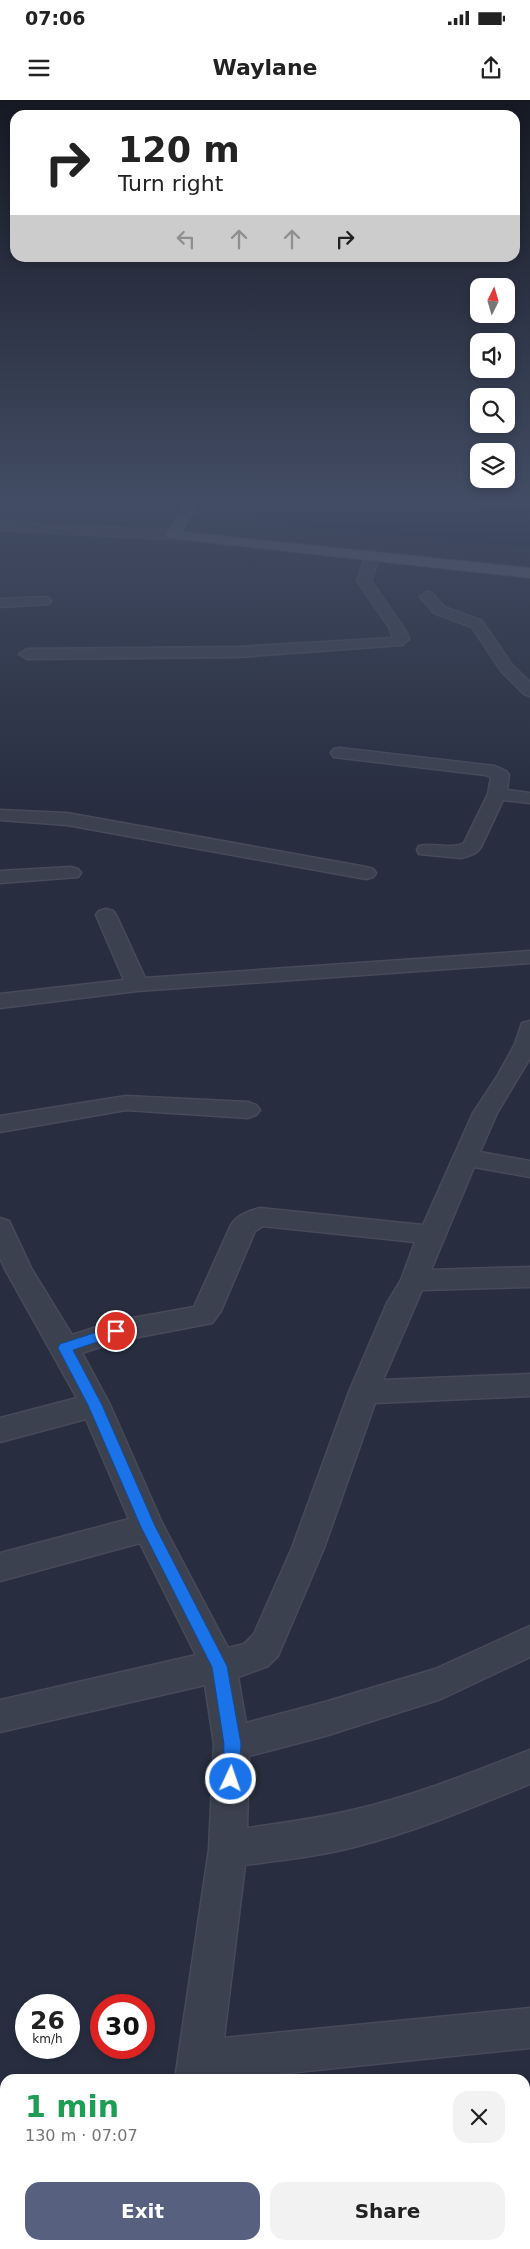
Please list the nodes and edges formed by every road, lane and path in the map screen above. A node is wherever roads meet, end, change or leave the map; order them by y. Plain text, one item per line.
1 (377, 604) edge
2 (433, 604) edge
3 (26, 654) dead end
4 (530, 691) edge
5 (340, 753) dead end
6 (497, 794) junction
7 (530, 798) edge
8 (0, 815) edge
9 (426, 850) dead end
10 (71, 873) dead end
11 (366, 873) dead end
12 (0, 877) edge
13 (106, 915) dead end
14 (530, 958) edge
15 (137, 985) junction
16 (0, 1001) edge
17 (530, 1028) edge
18 (248, 1110) dead end
19 (0, 1124) edge
20 (465, 1157) junction
21 (530, 1169) edge
22 (0, 1227) edge
23 (431, 1234) junction
24 (9, 1271) edge
25 (530, 1277) edge
26 (414, 1280) junction
27 (65, 1348) junction
28 (530, 1385) edge
29 (364, 1392) junction
30 (95, 1405) junction
31 (0, 1430) edge
32 (148, 1527) junction
33 (0, 1567) edge
34 (530, 1641) edge
35 (219, 1666) junction
36 (0, 1716) edge
37 (232, 1744) junction
38 (530, 1767) edge
39 (228, 1849) junction
40 (530, 2028) edge
41 (198, 2070) edge

1 - 3 street
2 - 4 street
5 - 6 street
6 - 7 street
6 - 9 street
8 - 11 street
10 - 12 street
13 - 15 street
14 - 15 street
15 - 16 street
17 - 20 street
18 - 19 street
20 - 21 street
20 - 23 street
22 - 24 street
23 - 26 street
23 - 27 street
24 - 27 street
25 - 26 street
26 - 29 street
27 - 30 street
28 - 29 street
29 - 35 street
30 - 31 street
30 - 32 street
32 - 33 street
32 - 35 street
34 - 37 street
35 - 36 street
35 - 37 street
37 - 39 street
38 - 39 street
39 - 41 street
40 - 41 street

